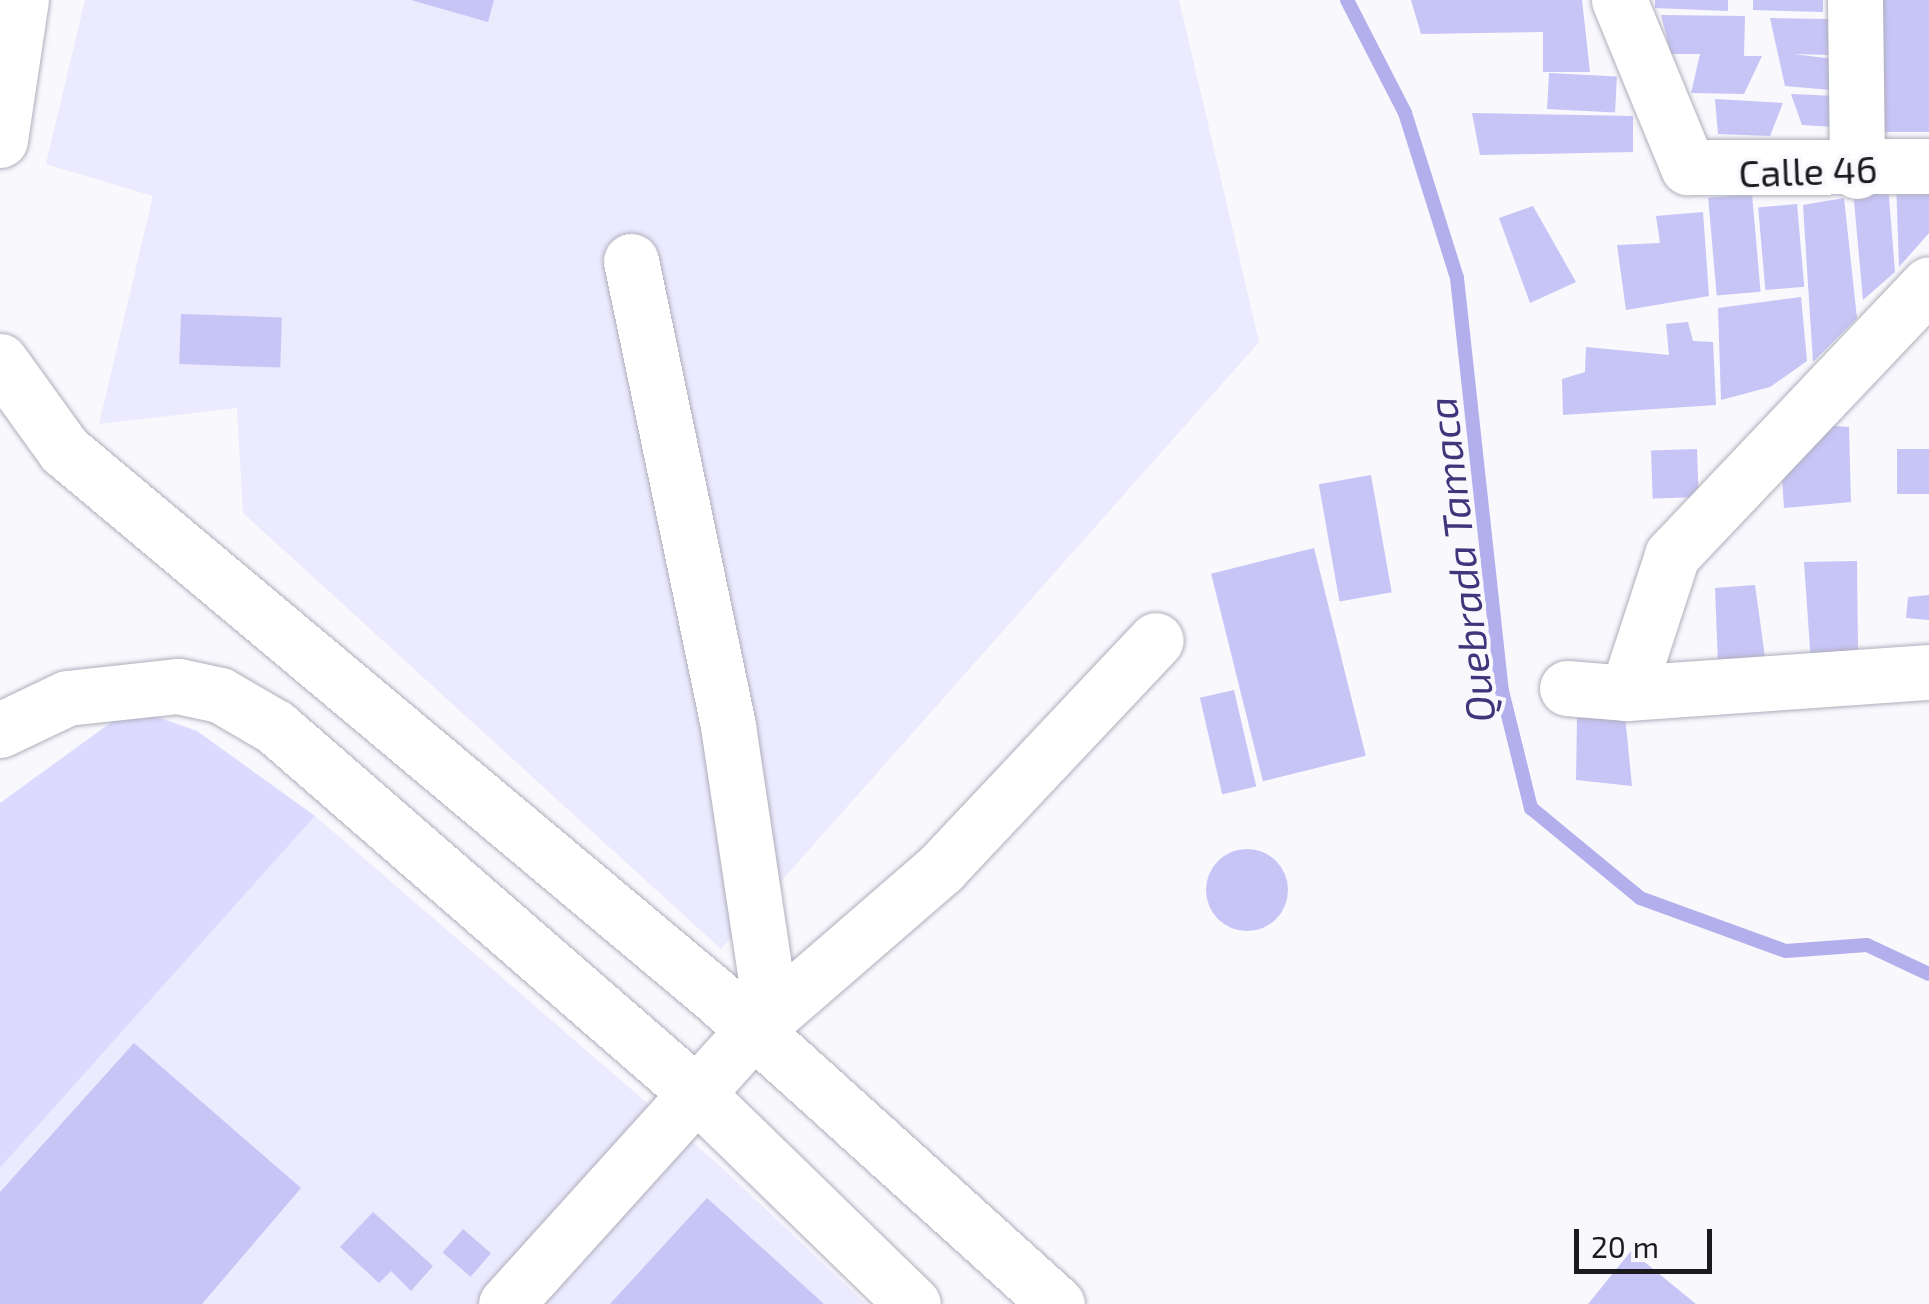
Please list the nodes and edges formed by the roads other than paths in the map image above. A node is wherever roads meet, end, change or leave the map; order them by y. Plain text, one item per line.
1 (12, 0) edge
2 (21, 0) edge
3 (1619, 0) edge
4 (1854, 0) edge
5 (0, 38) edge
6 (0, 140) edge
7 (1929, 166) edge
8 (1857, 172) junction
9 (631, 261) dead end
10 (1929, 284) edge
11 (0, 360) edge
12 (1156, 640) dead end
13 (323, 668) junction
14 (1929, 672) edge
15 (1567, 688) dead end
16 (1627, 693) junction
17 (276, 727) junction
18 (0, 730) edge
19 (762, 1022) junction
20 (697, 1094) junction
21 (506, 1304) edge
22 (913, 1304) edge
23 (1057, 1304) edge

1 - 5 main road
2 - 6 main road
3 - 8 main road, Calle 46
4 - 8 main road
7 - 8 main road, Calle 46
9 - 19 main road
10 - 16 main road
11 - 13 main road
12 - 19 main road
13 - 17 main road
13 - 19 main road
14 - 16 main road
15 - 16 main road
17 - 18 main road
17 - 20 main road
19 - 20 main road
19 - 23 main road
20 - 21 main road
20 - 22 main road

